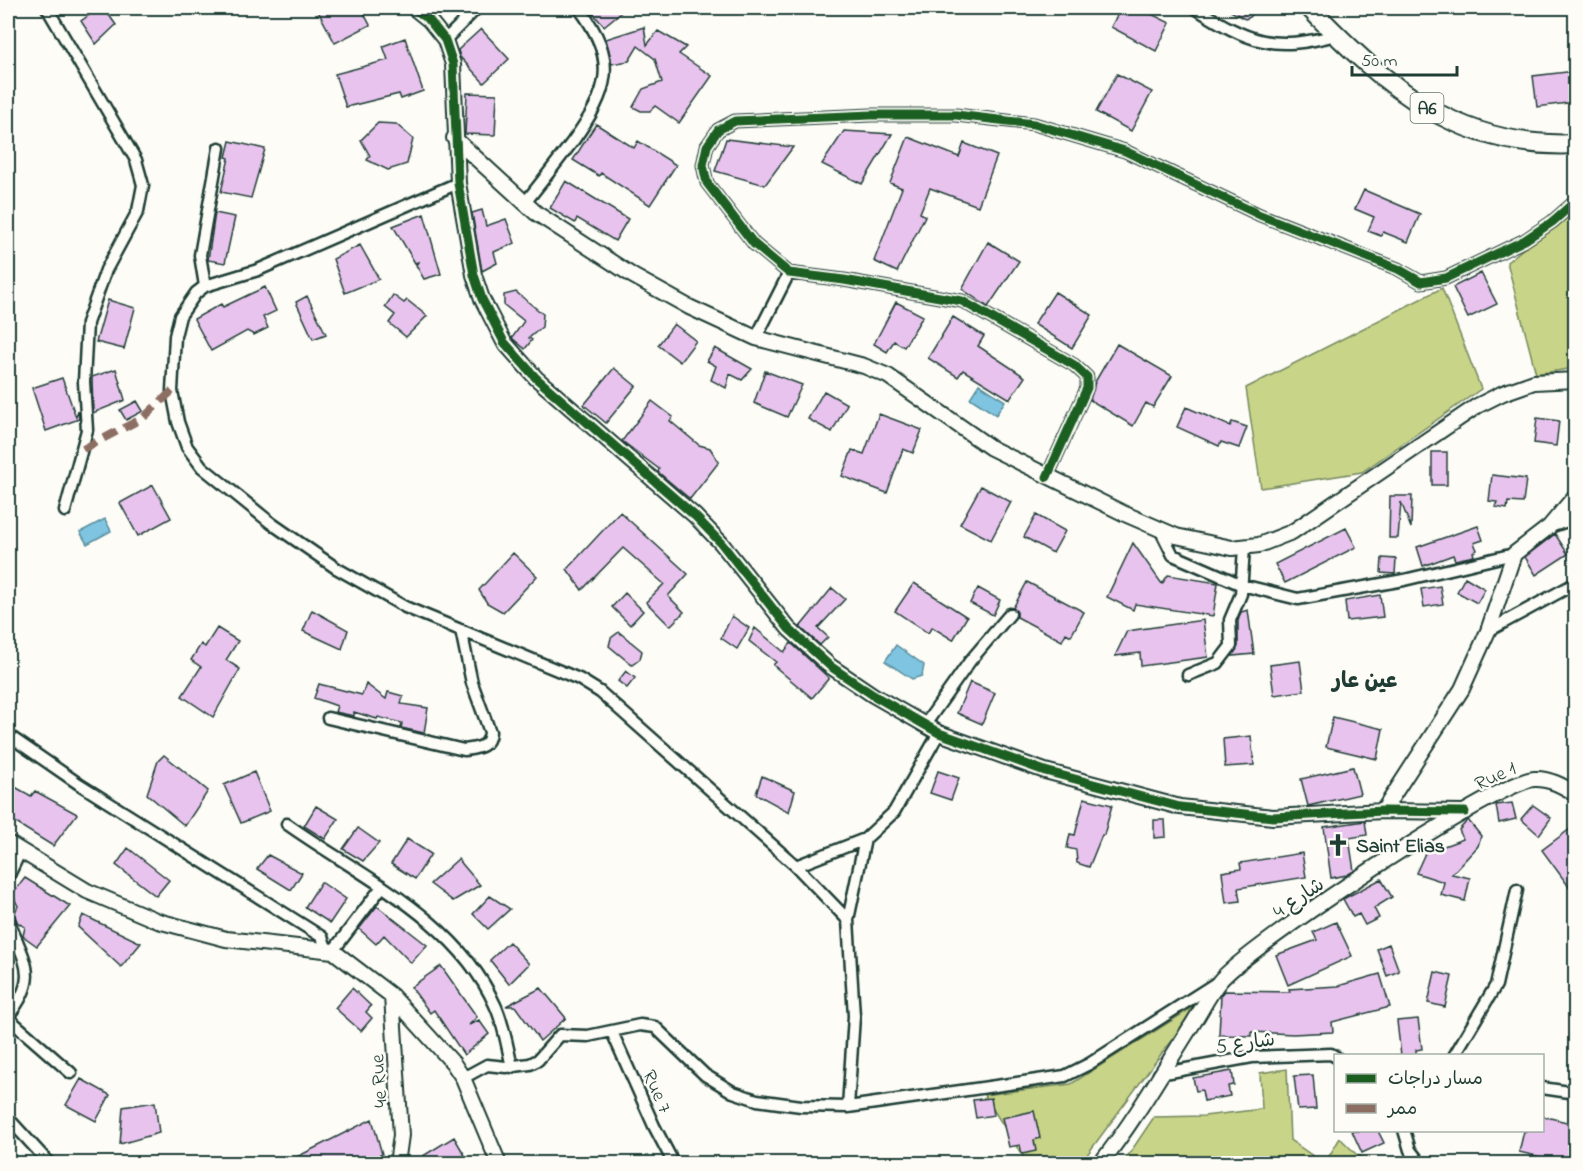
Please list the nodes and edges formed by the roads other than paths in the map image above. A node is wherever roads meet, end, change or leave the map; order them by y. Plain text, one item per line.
1 (47, 8) edge
2 (414, 8) edge
3 (477, 8) edge
4 (579, 8) edge
5 (1195, 8) edge
6 (1310, 8) edge
7 (1336, 35) junction
8 (445, 40) junction
9 (454, 138) junction
10 (1575, 144) edge
11 (219, 148) dead end
12 (458, 183) junction
13 (1575, 201) edge
14 (524, 204) junction
15 (789, 273) junction
16 (205, 286) junction
17 (756, 338) junction
18 (1575, 380) edge
19 (1047, 477) junction
20 (1575, 495) edge
21 (65, 511) dead end
22 (1575, 518) edge
23 (1550, 527) junction
24 (1160, 529) junction
25 (1244, 547) junction
26 (1514, 554) junction
27 (1575, 583) edge
28 (1242, 585) junction
29 (1010, 614) dead end
30 (461, 630) junction
31 (1488, 631) junction
32 (1188, 675) dead end
33 (328, 718) dead end
34 (924, 726) junction
35 (939, 733) junction
36 (8, 735) edge
37 (1575, 794) edge
38 (1383, 811) junction
39 (1465, 812) junction
40 (287, 824) dead end
41 (865, 839) junction
42 (8, 843) edge
43 (21, 850) junction
44 (796, 866) junction
45 (8, 877) edge
46 (381, 888) junction
47 (1517, 890) dead end
48 (8, 919) edge
49 (848, 920) junction
50 (330, 951) junction
51 (1219, 981) junction
52 (392, 996) junction
53 (8, 1017) edge
54 (612, 1032) junction
55 (1455, 1054) edge
56 (1334, 1057) edge
57 (512, 1067) junction
58 (71, 1073) dead end
59 (1159, 1074) junction
60 (463, 1078) junction
61 (1544, 1088) edge
62 (1575, 1093) edge
63 (848, 1107) junction
64 (8, 1118) edge
65 (1404, 1132) edge
66 (50, 1164) edge
67 (397, 1164) edge
68 (499, 1164) edge
69 (674, 1164) edge
70 (1100, 1164) edge
71 (1421, 1164) edge

1 - 21 street
2 - 8 street
3 - 8 street
4 - 14 street
5 - 7 street
6 - 7 highway, A6
7 - 10 highway, A6
8 - 9 street
9 - 12 street
9 - 14 street
11 - 16 street
12 - 16 street
12 - 34 street
13 - 15 street
14 - 17 street
15 - 17 street
15 - 19 street
16 - 30 street
17 - 19 street
18 - 25 street
19 - 24 street
20 - 23 street
22 - 23 street
23 - 26 street
24 - 25 street
24 - 28 street
25 - 28 street
26 - 28 street
26 - 31 street
27 - 31 street
28 - 32 street
29 - 34 street
30 - 33 street
30 - 44 street
31 - 38 street
34 - 35 street
35 - 38 street
35 - 41 street
36 - 50 street
37 - 39 street, Rue 1
38 - 39 street
39 - 51 street, شارع 4
40 - 46 street
41 - 44 street
41 - 49 street
42 - 43 street
43 - 45 street
43 - 50 street
44 - 49 street
46 - 50 street
46 - 57 street
47 - 55 street
48 - 53 street
49 - 63 street
50 - 52 street
51 - 59 street, شارع 4
51 - 63 street
52 - 60 street
52 - 67 street, 4e Rue
53 - 58 street
54 - 57 street
54 - 63 street
54 - 69 street, Rue 7
56 - 59 street, شارع 5
57 - 60 street
59 - 70 street, شارع 4
60 - 68 street
61 - 62 street
64 - 66 street
65 - 71 street

